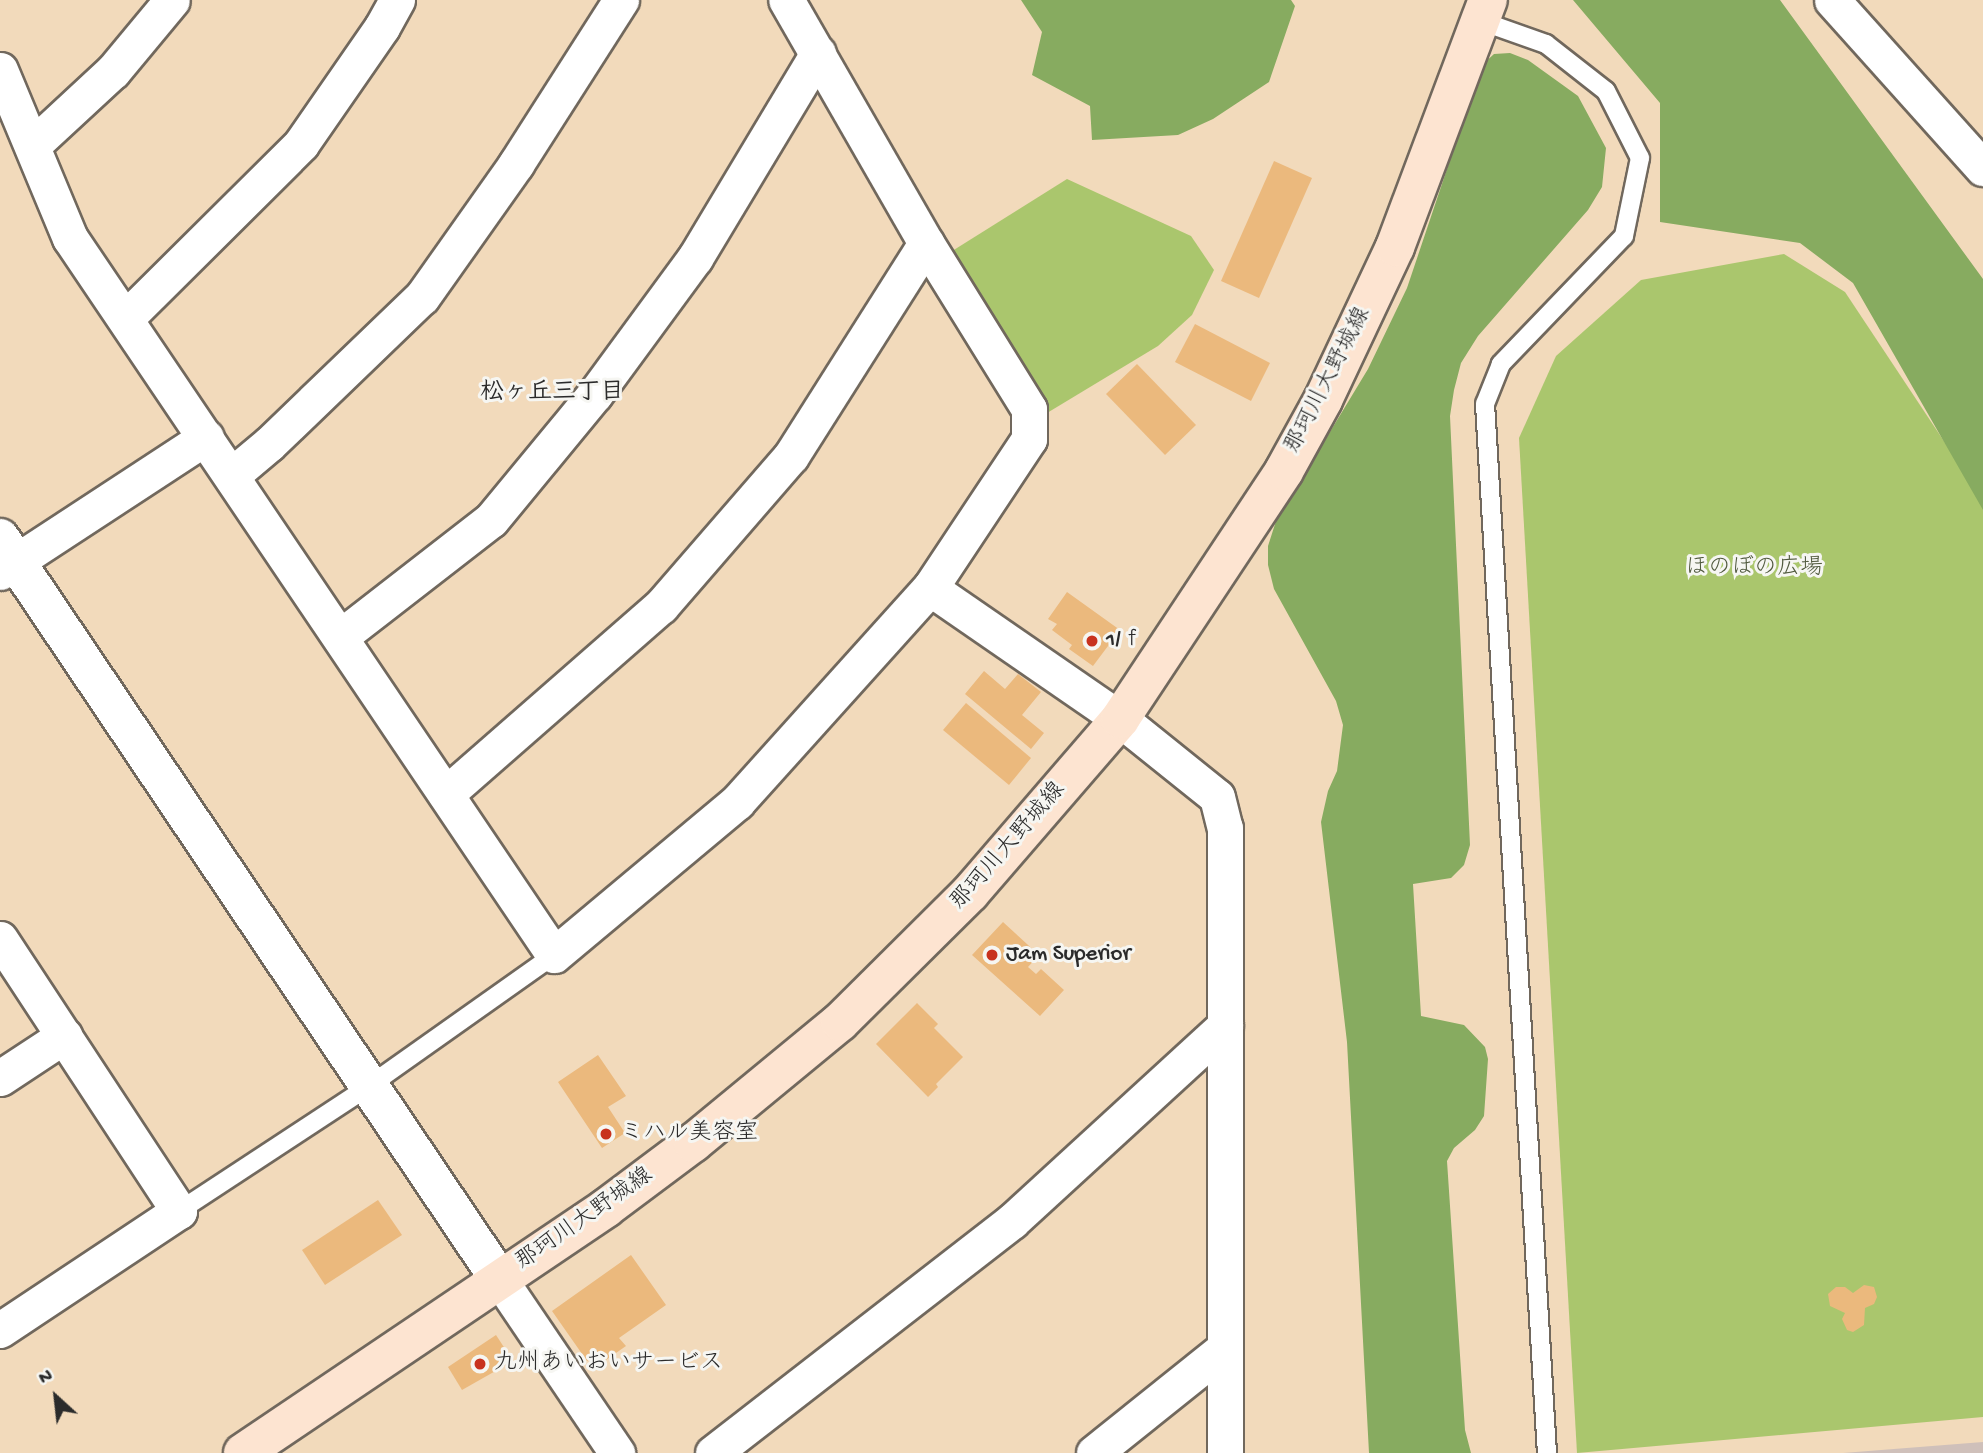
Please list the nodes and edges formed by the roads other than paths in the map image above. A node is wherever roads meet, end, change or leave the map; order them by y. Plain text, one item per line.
1 (172, 0) edge
2 (397, 0) edge
3 (621, 0) edge
4 (786, 0) edge
5 (1832, 0) edge
6 (1485, 11) edge
7 (818, 53) junction
8 (0, 70) edge
9 (33, 145) junction
10 (1983, 168) edge
11 (926, 243) junction
12 (126, 318) junction
13 (206, 437) junction
14 (232, 475) junction
15 (5, 558) edge
16 (930, 588) junction
17 (340, 637) junction
18 (1120, 719) junction
19 (446, 794) junction
20 (0, 939) edge
21 (554, 955) junction
22 (1225, 1026) junction
23 (64, 1036) junction
24 (0, 1078) edge
25 (369, 1086) junction
26 (179, 1211) junction
27 (500, 1280) junction
28 (0, 1329) edge
29 (1224, 1349) junction
30 (243, 1453) edge
31 (617, 1453) edge
32 (713, 1453) edge
33 (1094, 1453) edge
34 (1225, 1453) edge
35 (1547, 1453) edge

1 - 9 street
2 - 12 street
3 - 14 street
4 - 7 street
5 - 10 street
6 - 18 main road, 那珂川大野城線
6 - 35 lane
7 - 11 street
7 - 17 street
8 - 9 street
9 - 12 street
11 - 16 street
11 - 19 street
12 - 13 street
13 - 14 street
13 - 15 street
14 - 17 street
15 - 25 street
16 - 18 street
16 - 21 street
17 - 19 street
18 - 22 street
18 - 27 main road, 那珂川大野城線
19 - 21 street
20 - 23 street
21 - 25 lane
22 - 29 street
22 - 32 street
23 - 24 street
23 - 26 street
25 - 26 lane
25 - 27 street
26 - 28 street
27 - 30 main road, 那珂川大野城線
27 - 31 street
29 - 33 street
29 - 34 street

